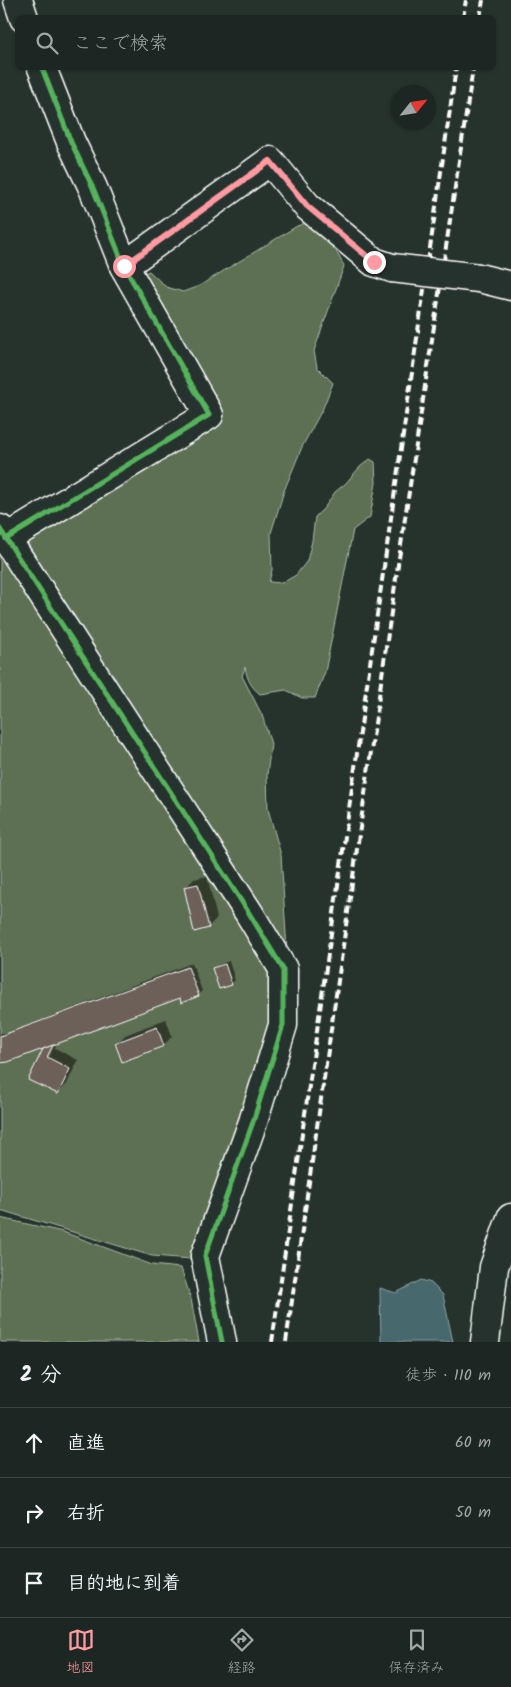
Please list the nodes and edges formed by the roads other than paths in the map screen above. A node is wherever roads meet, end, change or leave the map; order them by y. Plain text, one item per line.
1 (18, 0) edge
2 (23, 15) edge
3 (43, 70) edge
4 (124, 266) junction
5 (511, 286) edge
6 (3, 534) edge
7 (511, 1218) edge
8 (222, 1342) edge
9 (485, 1342) edge

1 - 2 street
3 - 4 street
4 - 5 street, bridge
4 - 6 street
6 - 8 street
7 - 9 street

